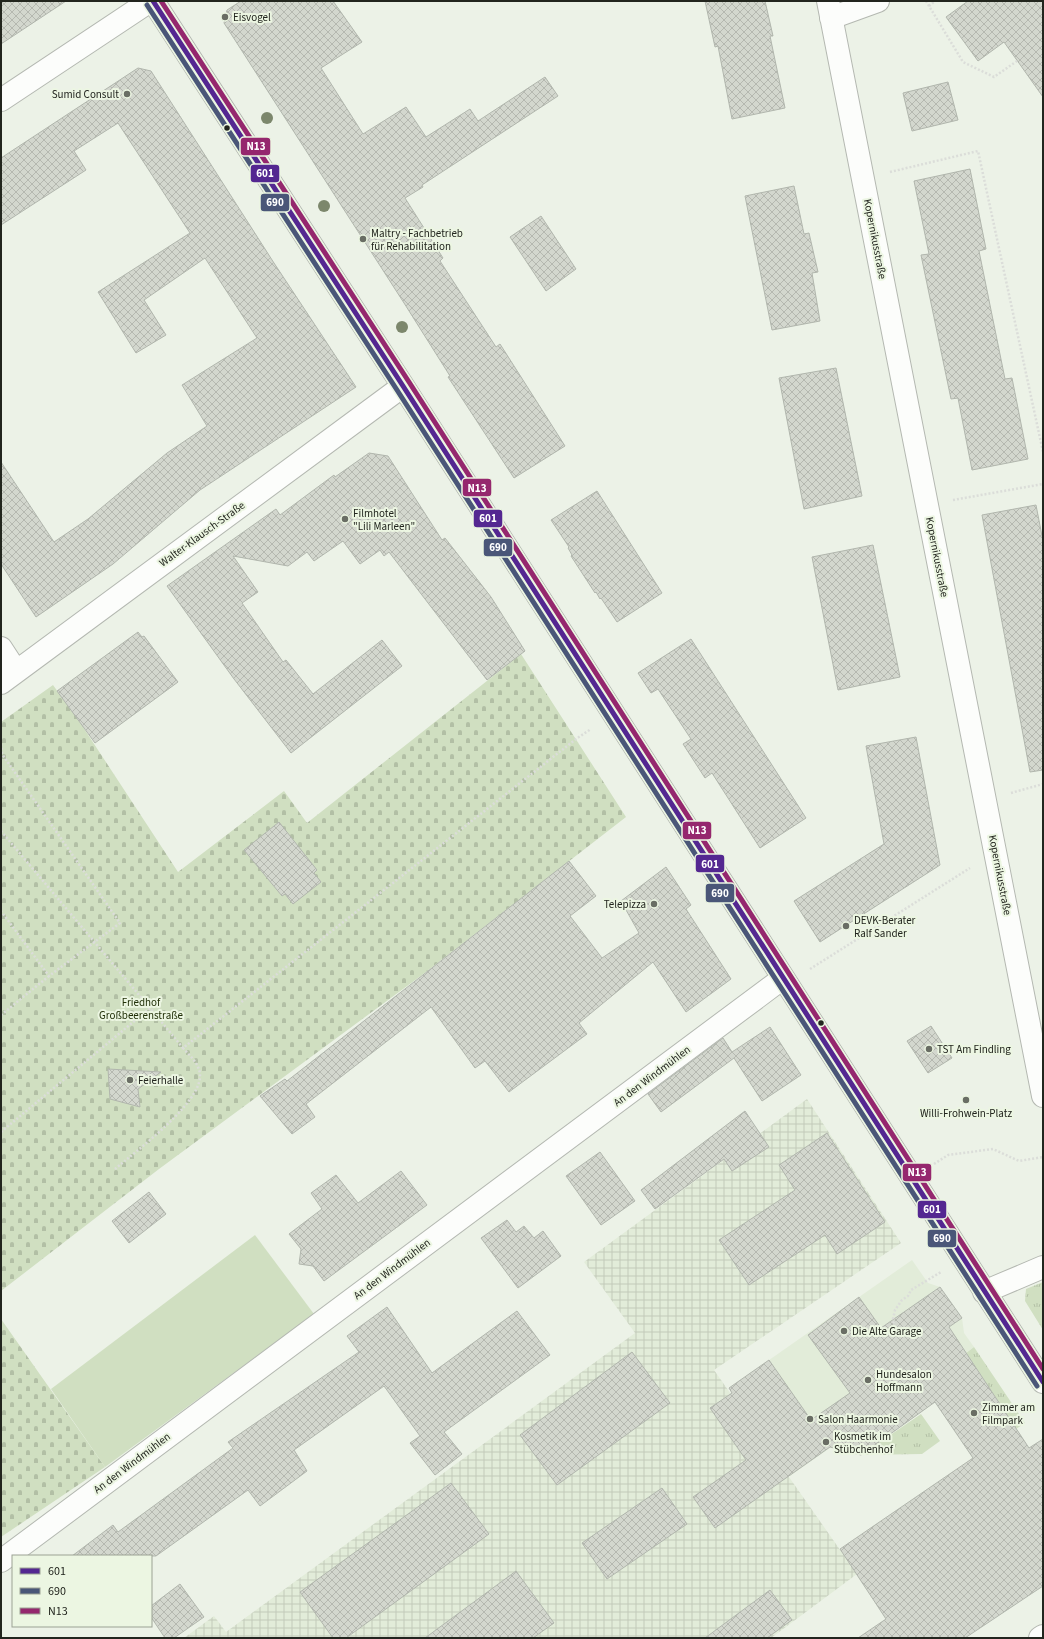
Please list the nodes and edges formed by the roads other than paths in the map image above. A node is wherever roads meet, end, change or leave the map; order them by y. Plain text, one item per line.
1 (151, 1) edge
2 (878, 1) edge
3 (830, 9) edge
4 (1, 100) edge
5 (403, 386) junction
6 (1, 648) edge
7 (8, 677) edge
8 (785, 981) junction
9 (1043, 1096) edge
10 (1043, 1266) edge
11 (984, 1292) junction
12 (1043, 1382) edge
13 (1, 1561) edge
14 (1043, 1636) edge
15 (1040, 1638) edge

1 - 4 street
1 - 5 street
2 - 3 street, Kopernikusstraße
3 - 9 street, Kopernikusstraße
5 - 7 street, Walter-Klausch-Straße
5 - 8 street
6 - 7 street
8 - 11 street
8 - 13 street, An den Windmühlen
10 - 11 street
11 - 12 street
14 - 15 street

